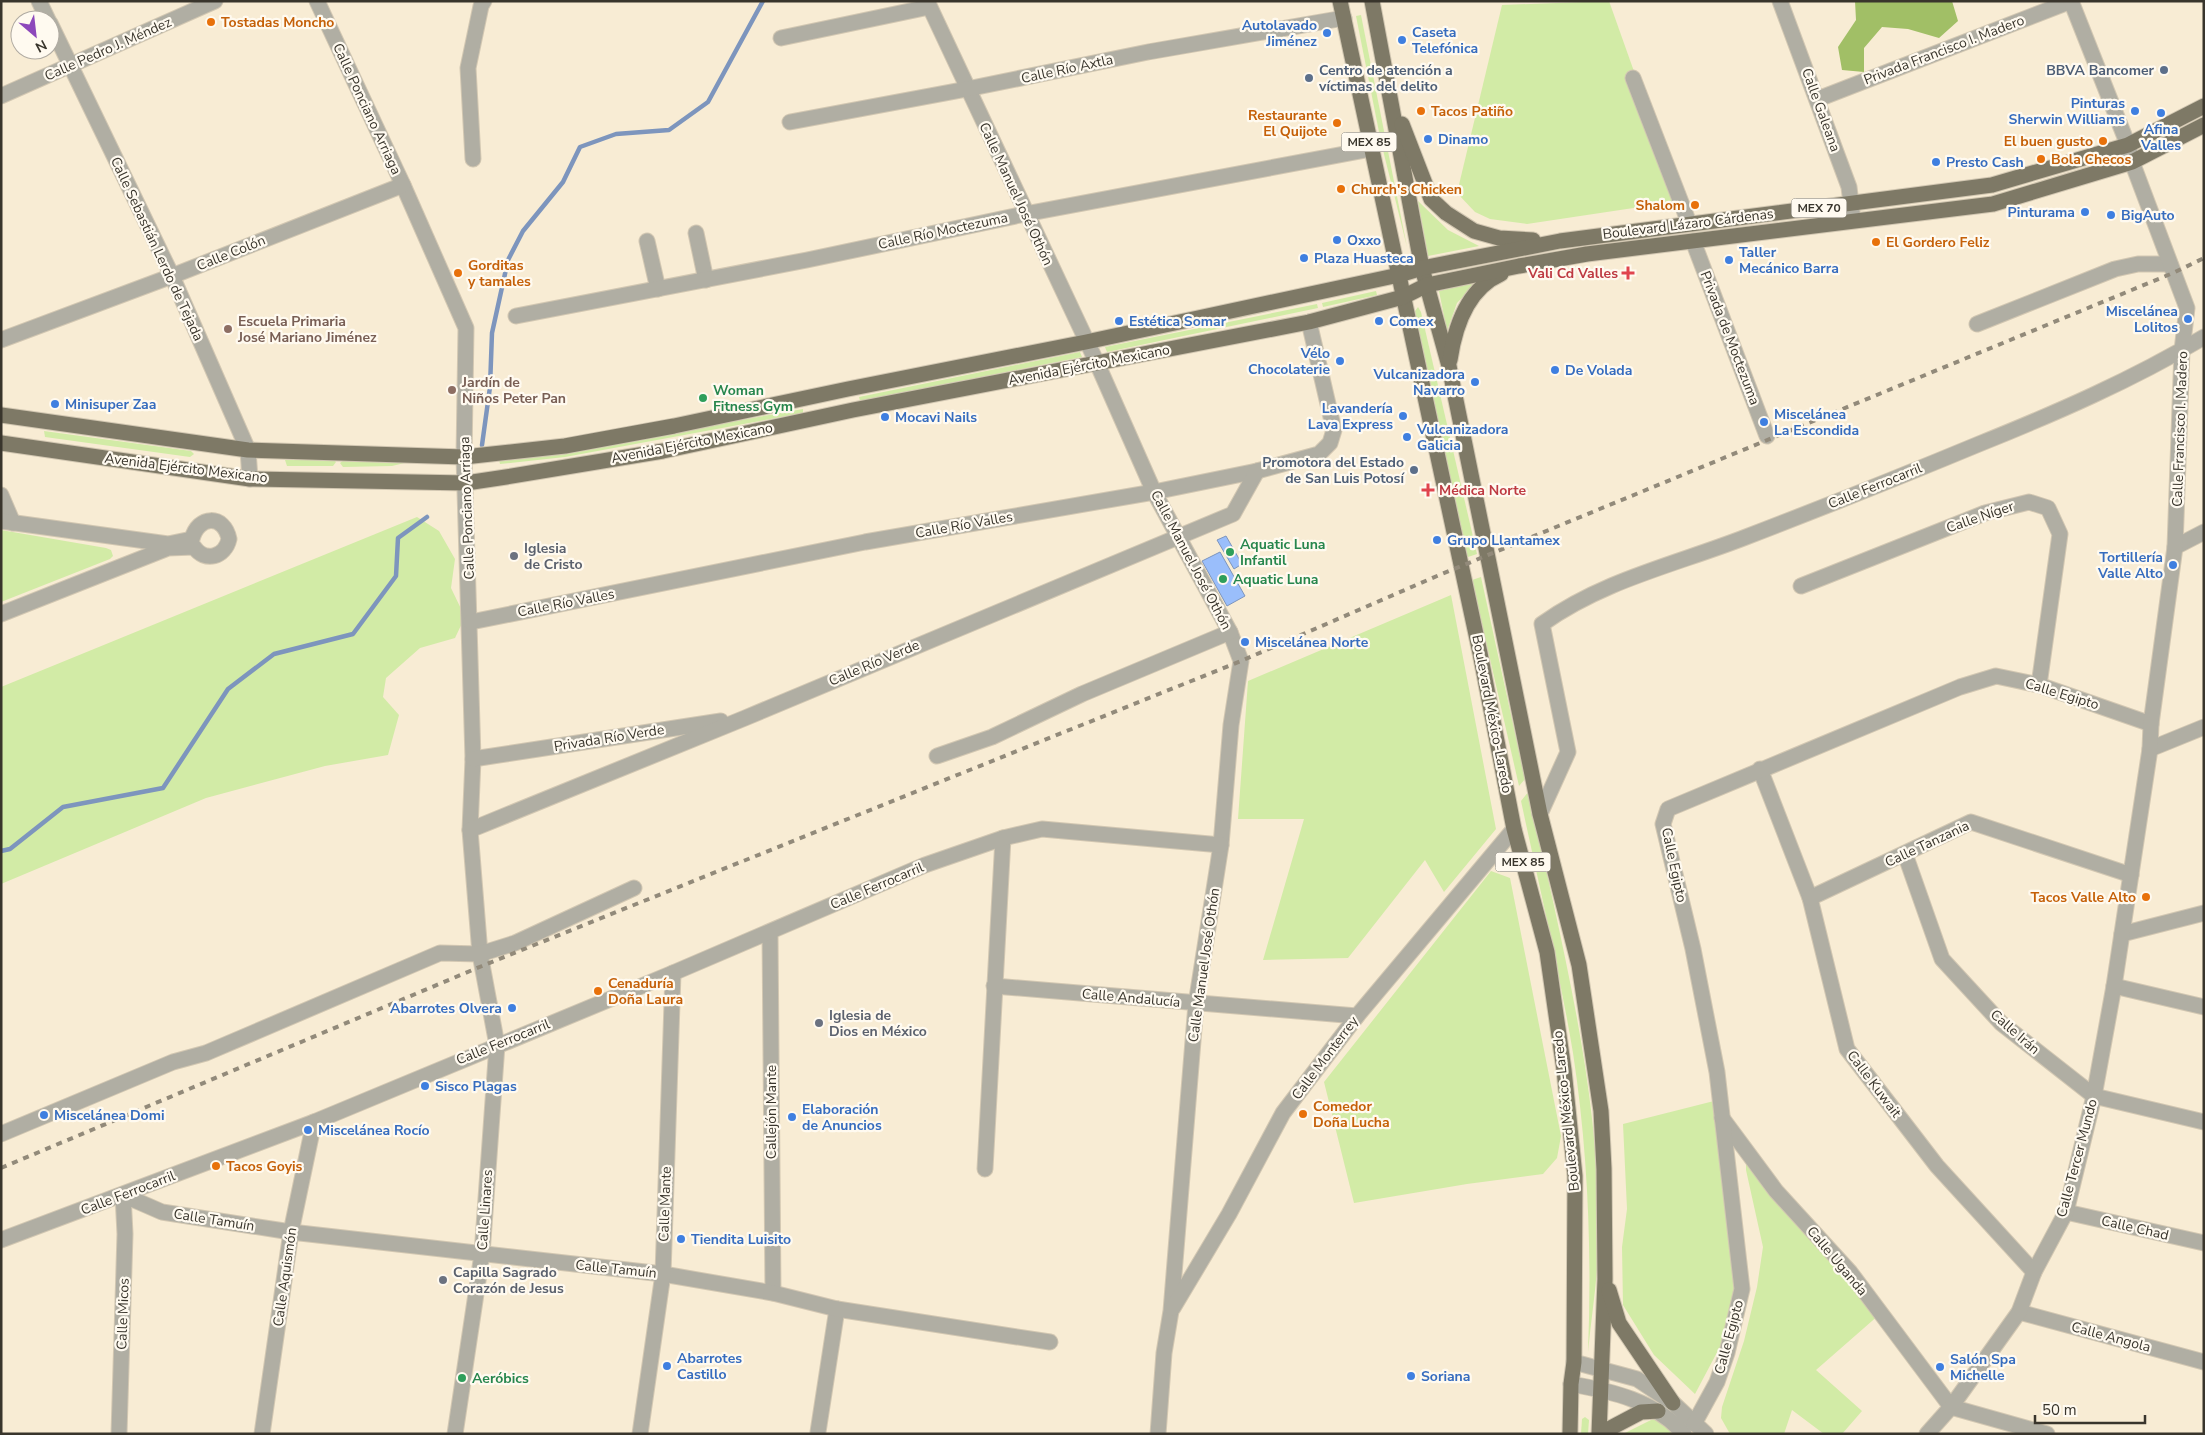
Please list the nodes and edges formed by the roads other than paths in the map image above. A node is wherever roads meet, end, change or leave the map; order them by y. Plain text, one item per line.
1 (215, 1) edge
2 (317, 1) edge
3 (484, 1) edge
4 (1372, 1) edge
5 (1780, 1) edge
6 (2071, 1) edge
7 (928, 4) edge
8 (1342, 9) edge
9 (781, 38) dead end
10 (60, 45) edge
11 (70, 66) junction
12 (1633, 78) dead end
13 (1388, 85) junction
14 (967, 89) junction
15 (1, 96) edge
16 (1818, 99) junction
17 (2204, 106) edge
18 (790, 122) dead end
19 (2204, 125) edge
20 (2128, 145) junction
21 (1371, 149) junction
22 (473, 159) dead end
23 (2132, 162) junction
24 (403, 185) junction
25 (1852, 204) junction
26 (1025, 214) junction
27 (1852, 220) junction
28 (1689, 224) junction
29 (696, 233) dead end
30 (647, 241) dead end
31 (1560, 241) junction
32 (1693, 241) junction
33 (2170, 264) junction
34 (1519, 266) junction
35 (1422, 268) junction
36 (1399, 275) junction
37 (172, 276) junction
38 (706, 280) junction
39 (1427, 286) junction
40 (658, 289) junction
41 (1403, 297) junction
42 (516, 316) dead end
43 (1309, 322) junction
44 (1977, 324) dead end
45 (2204, 337) edge
46 (1, 340) edge
47 (1086, 342) junction
48 (2182, 350) junction
49 (1097, 363) junction
50 (1449, 366) junction
51 (848, 389) junction
52 (853, 410) junction
53 (1, 415) edge
54 (1767, 436) dead end
55 (1, 442) edge
56 (248, 450) junction
57 (464, 457) junction
58 (1257, 471) junction
59 (250, 479) junction
60 (466, 483) junction
61 (1154, 492) junction
62 (1, 495) edge
63 (7, 522) edge
64 (2204, 532) edge
65 (1178, 536) junction
66 (2175, 547) junction
67 (1801, 586) dead end
68 (1, 614) edge
69 (471, 622) junction
70 (1230, 632) junction
71 (2039, 684) junction
72 (745, 718) junction
73 (2151, 724) junction
74 (2204, 727) edge
75 (2150, 749) junction
76 (937, 756) dead end
77 (473, 759) junction
78 (1760, 769) junction
79 (1540, 814) junction
80 (1514, 829) junction
81 (470, 830) junction
82 (1003, 838) junction
83 (1221, 845) junction
84 (1904, 854) junction
85 (2131, 875) junction
86 (634, 888) dead end
87 (1810, 898) junction
88 (2204, 913) edge
89 (770, 932) junction
90 (2122, 934) junction
91 (480, 954) junction
92 (673, 973) junction
93 (994, 986) junction
94 (2114, 986) junction
95 (1196, 1004) junction
96 (2204, 1007) edge
97 (1356, 1016) junction
98 (497, 1044) junction
99 (2094, 1096) junction
100 (1722, 1117) junction
101 (314, 1122) junction
102 (2204, 1122) edge
103 (1, 1134) edge
104 (985, 1169) dead end
105 (124, 1195) junction
106 (2066, 1212) junction
107 (291, 1232) junction
108 (1, 1240) edge
109 (2204, 1243) edge
110 (482, 1254) junction
111 (2034, 1272) junction
112 (663, 1274) junction
113 (1605, 1279) junction
114 (773, 1293) junction
115 (837, 1309) junction
116 (1171, 1311) junction
117 (2019, 1312) junction
118 (1050, 1342) dead end
119 (1574, 1362) junction
120 (2204, 1362) edge
121 (1602, 1368) junction
122 (1571, 1384) junction
123 (1601, 1389) junction
124 (1673, 1403) junction
125 (1951, 1406) junction
126 (1658, 1411) junction
127 (1689, 1429) edge
128 (818, 1432) dead end
129 (119, 1434) edge
130 (262, 1434) edge
131 (456, 1434) edge
132 (640, 1434) edge
133 (1158, 1434) edge
134 (1570, 1434) edge
135 (1599, 1434) edge
136 (1606, 1434) edge
137 (1706, 1434) edge
138 (1927, 1434) edge
139 (2047, 1434) edge

1 - 11 street, Calle Pedro J. Méndez
2 - 24 street, Calle Ponciano Arriaga
3 - 22 street
4 - 13 main road, Boulevard México-Laredo / MEX 85
5 - 16 street, Calle Galeana
6 - 16 street, Privada Francisco I. Madero
6 - 20 street, Calle Francisco I. Madero
7 - 9 street
7 - 14 street, Calle Manuel José Othón
8 - 14 street, Calle Río Axtla
8 - 21 main road, Boulevard México-Laredo / MEX 85
10 - 11 street, Calle Sebastián Lerdo de Tejada
11 - 15 street, Calle Pedro J. Méndez
11 - 37 street, Calle Sebastián Lerdo de Tejada
12 - 28 street
13 - 31 main road
13 - 35 main road, Boulevard México-Laredo / MEX 85
14 - 18 street, Calle Río Axtla
14 - 26 street, Calle Manuel José Othón
16 - 25 street, Calle Galeana
17 - 20 main road, Boulevard Lázaro Cárdenas / MEX 70
19 - 23 main road, Boulevard Lázaro Cárdenas / MEX 70
20 - 23 street, Calle Francisco I. Madero
20 - 25 main road, Boulevard Lázaro Cárdenas / MEX 70
21 - 26 street, Calle Río Moctezuma
21 - 36 main road, Boulevard México-Laredo / MEX 85
23 - 27 main road, Boulevard Lázaro Cárdenas / MEX 70
23 - 33 street, Calle Francisco I. Madero
24 - 37 street, Calle Colón
24 - 57 street, Calle Ponciano Arriaga
25 - 27 street, Calle Galeana
25 - 28 main road, Boulevard Lázaro Cárdenas / MEX 70
26 - 38 street, Calle Río Moctezuma
26 - 47 street, Calle Manuel José Othón
27 - 32 main road, Boulevard Lázaro Cárdenas / MEX 70
28 - 31 main road, Boulevard Lázaro Cárdenas / MEX 70
29 - 38 street
30 - 40 street
31 - 35 main road, Boulevard Lázaro Cárdenas / MEX 70
32 - 34 main road, Boulevard Lázaro Cárdenas / MEX 70
32 - 54 street, Privada de Moctezuma
33 - 44 street
33 - 48 street, Calle Francisco I. Madero
34 - 39 main road, Boulevard Lázaro Cárdenas / MEX 70
34 - 50 main road
35 - 36 main road, Boulevard Lázaro Cárdenas / MEX 70
35 - 39 main road, Boulevard México-Laredo / MEX 85
36 - 41 main road, Boulevard México-Laredo
36 - 47 main road, Avenida Ejército Mexicano
37 - 46 street, Calle Colón
37 - 56 street, Calle Sebastián Lerdo de Tejada
38 - 40 street, Calle Río Moctezuma
39 - 41 main road, Boulevard Lázaro Cárdenas / MEX 70
39 - 50 main road, Boulevard México-Laredo / MEX 85
40 - 42 street, Calle Río Moctezuma
41 - 43 main road, Avenida Ejército Mexicano
41 - 80 main road, Boulevard México-Laredo / MEX 85
43 - 49 main road, Avenida Ejército Mexicano
43 - 58 street, Calle Río Valles
45 - 48 street, Calle Ferrocarril
47 - 49 street, Calle Manuel José Othón
47 - 51 main road, Avenida Ejército Mexicano
48 - 66 street, Calle Francisco I. Madero
48 - 79 street, Calle Ferrocarril
49 - 52 main road, Avenida Ejército Mexicano
49 - 61 street, Calle Manuel José Othón
50 - 79 main road, Boulevard México-Laredo / MEX 85
51 - 52 main road
51 - 57 main road, Avenida Ejército Mexicano
52 - 60 main road, Avenida Ejército Mexicano
53 - 56 main road, Avenida Ejército Mexicano
55 - 59 main road, Avenida Ejército Mexicano
56 - 57 main road, Avenida Ejército Mexicano
56 - 59 street, Calle Sebastián Lerdo de Tejada
57 - 60 street, Calle Ponciano Arriaga
58 - 61 street, Calle Río Valles
58 - 65 street, Calle Río Verde
59 - 60 main road, Avenida Ejército Mexicano
60 - 69 street, Calle Ponciano Arriaga
61 - 65 street, Calle Manuel José Othón
61 - 69 street, Calle Río Valles
62 - 63 street
63 - 68 street
64 - 66 street
65 - 70 street, Calle Manuel José Othón
65 - 72 street, Calle Río Verde
66 - 73 street, Calle Francisco I. Madero
67 - 71 street, Calle Níger
69 - 77 street, Calle Ponciano Arriaga
70 - 76 street
70 - 83 street, Calle Manuel José Othón
71 - 73 street, Calle Egipto
71 - 78 street, Calle Egipto
72 - 77 street, Privada Río Verde
72 - 81 street, Calle Río Verde
73 - 75 street, Calle Francisco I. Madero
74 - 75 street
75 - 85 street, Calle Francisco I. Madero
77 - 81 street, Calle Ponciano Arriaga
78 - 87 street, Calle Kuwait
78 - 100 street, Calle Egipto
79 - 113 main road, Boulevard México-Laredo / MEX 85
80 - 97 street, Calle Monterrey
80 - 119 main road, Boulevard México-Laredo / MEX 85
81 - 91 street, Calle Ponciano Arriaga
82 - 83 street, Calle Ferrocarril
82 - 89 street, Calle Ferrocarril
82 - 93 street
83 - 95 street, Calle Manuel José Othón
84 - 85 street, Calle Tanzania
84 - 87 street, Calle Tanzania
84 - 99 street, Calle Irán
85 - 90 street, Calle Tercer Mundo
86 - 91 street
87 - 111 street, Calle Kuwait
88 - 90 street
89 - 92 street, Calle Ferrocarril
89 - 114 street, Callejón Mante
90 - 94 street, Calle Tercer Mundo
91 - 98 street, Calle Ponciano Arriaga
91 - 103 street
92 - 98 street, Calle Ferrocarril
92 - 112 street, Calle Mante
93 - 95 street, Calle Andalucía
93 - 104 street
94 - 96 street
94 - 99 street, Calle Tercer Mundo
95 - 97 street, Calle Andalucía
95 - 116 street, Calle Manuel José Othón
97 - 116 street, Calle Monterrey
98 - 101 street, Calle Ferrocarril
98 - 110 street, Calle Linares
99 - 102 street, Calle Irán
99 - 106 street, Calle Tercer Mundo
100 - 125 street, Calle Uganda
100 - 127 street, Calle Egipto
101 - 105 street, Calle Ferrocarril
101 - 107 street, Calle Aquismón
105 - 107 street, Calle Tamuín
105 - 108 street, Calle Ferrocarril
105 - 129 street, Calle Micos
106 - 109 street, Calle Chad
106 - 111 street, Calle Tercer Mundo
107 - 110 street, Calle Tamuín
107 - 130 street, Calle Aquismón
110 - 112 street, Calle Tamuín
110 - 131 street, Calle Linares
111 - 117 street, Calle Tercer Mundo
112 - 114 street, Calle Tamuín
112 - 132 street, Calle Mante
113 - 121 main road, Boulevard México-Laredo / MEX 85
113 - 124 main road
114 - 115 street, Calle Tamuín
115 - 118 street, Calle Tamuín
115 - 128 street
116 - 133 street, Calle Manuel José Othón
117 - 120 street, Calle Angola
117 - 125 street, Calle Tercer Mundo
119 - 121 street
119 - 122 main road, Boulevard México-Laredo / MEX 85
121 - 123 main road, Boulevard México-Laredo / MEX 85
121 - 124 street
122 - 123 street
122 - 134 main road, Boulevard México-Laredo / MEX 85
123 - 126 street
123 - 135 main road, Boulevard México-Laredo / MEX 85
124 - 127 street
125 - 138 street, Calle Tercer Mundo
125 - 139 street
126 - 127 street
126 - 136 main road
127 - 137 street

